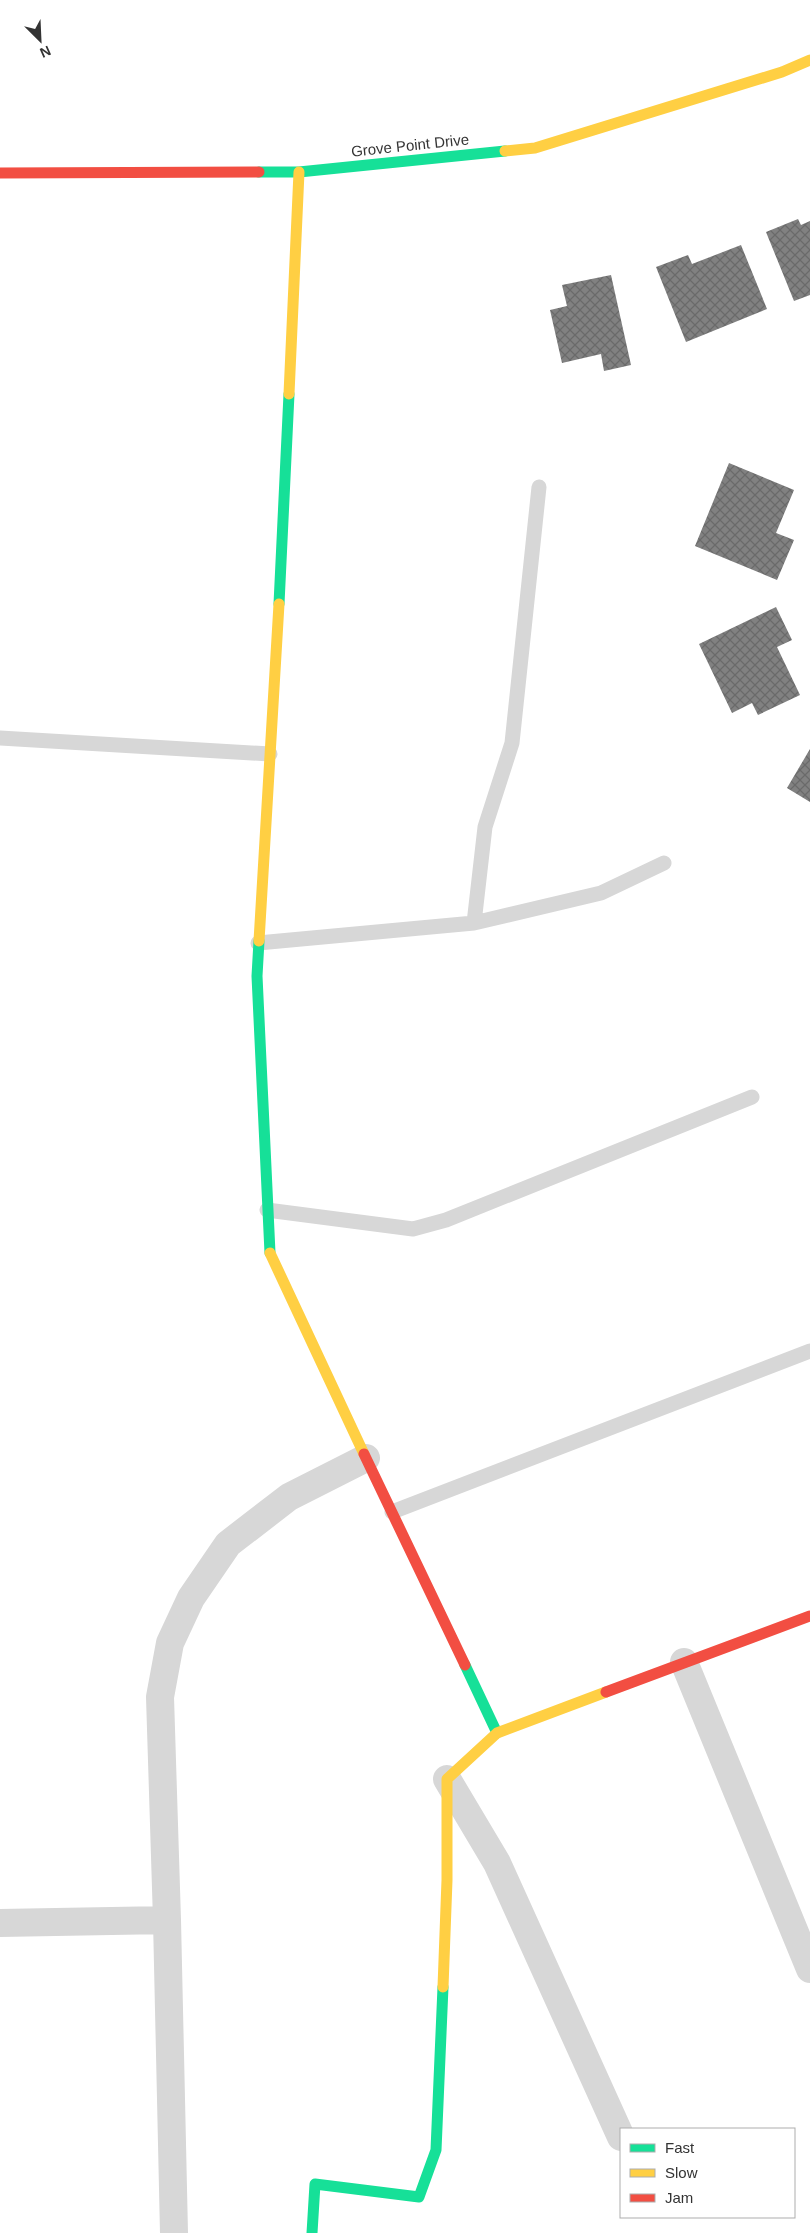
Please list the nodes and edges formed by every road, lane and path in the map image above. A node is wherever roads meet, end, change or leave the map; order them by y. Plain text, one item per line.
1 (810, 60) edge
2 (299, 172) junction
3 (0, 173) edge
4 (539, 487) dead end
5 (0, 738) edge
6 (270, 754) junction
7 (664, 862) dead end
8 (474, 923) junction
9 (258, 944) junction
10 (752, 1097) dead end
11 (267, 1210) junction
12 (810, 1350) edge
13 (366, 1458) junction
14 (392, 1512) junction
15 (810, 1616) edge
16 (684, 1662) junction
17 (497, 1733) junction
18 (447, 1779) junction
19 (167, 1920) junction
20 (0, 1923) edge
21 (810, 1969) edge
22 (620, 2135) edge
23 (174, 2233) edge
24 (312, 2233) edge

1 - 2 street, Grove Point Drive
2 - 3 street, Grove Point Drive
2 - 6 street
4 - 8 lane
5 - 6 lane
6 - 9 street
7 - 8 lane
8 - 9 lane
9 - 11 street
10 - 11 lane
11 - 13 street
12 - 14 lane
13 - 14 street
13 - 19 street
14 - 17 street
15 - 16 street
16 - 17 street
16 - 21 street
17 - 18 street
18 - 22 street
18 - 24 street
19 - 20 street
19 - 23 street

